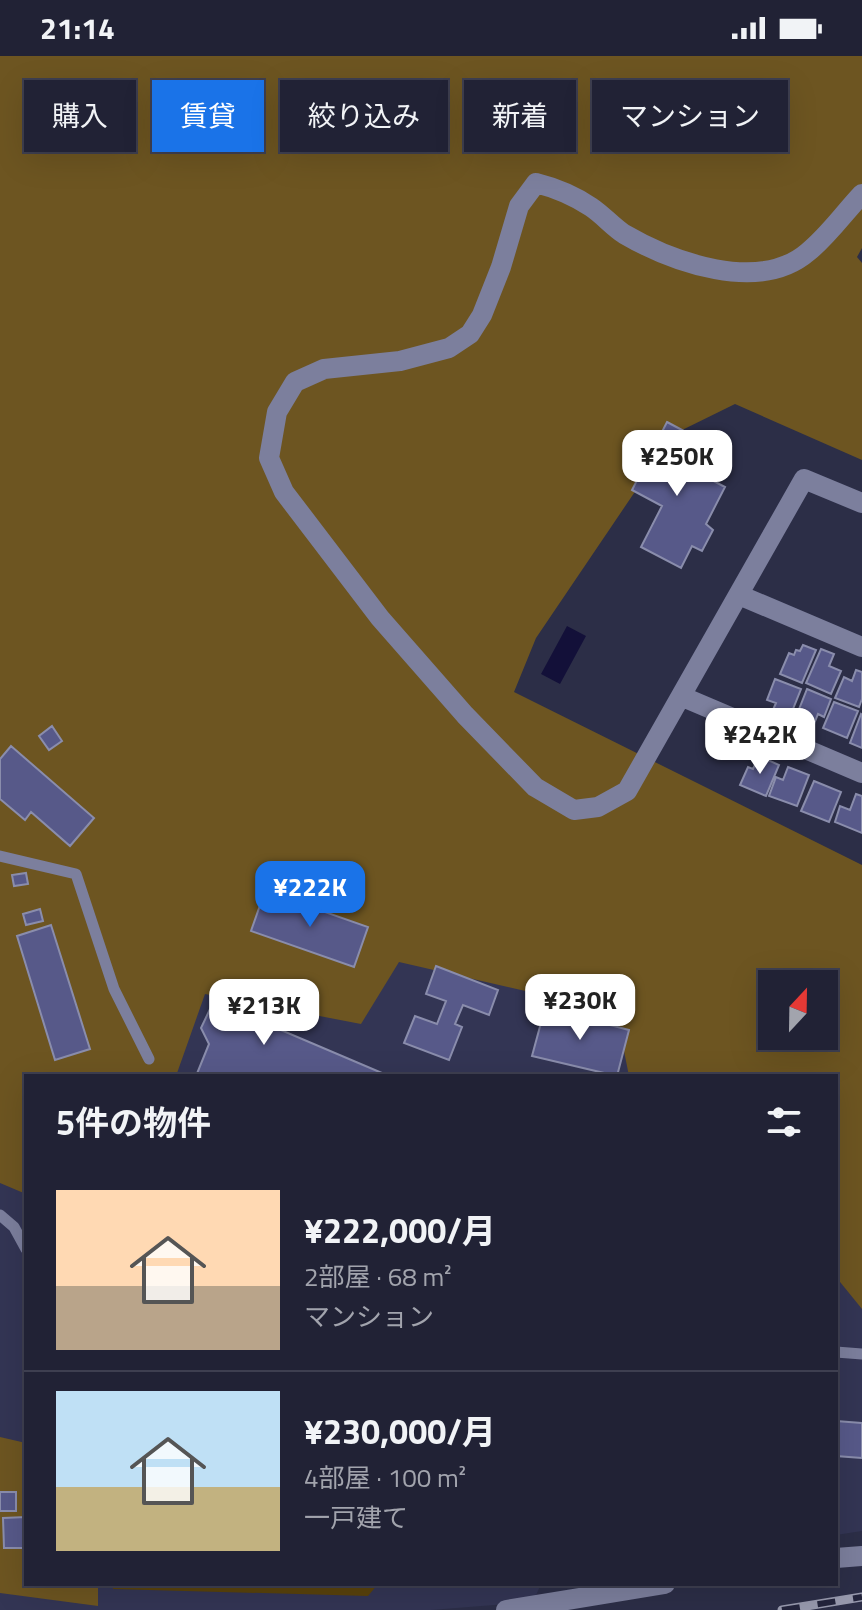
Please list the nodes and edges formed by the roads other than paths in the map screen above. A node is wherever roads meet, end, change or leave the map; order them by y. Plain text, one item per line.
1 (862, 194) edge
2 (862, 503) edge
3 (739, 595) junction
4 (862, 647) edge
5 (683, 697) junction
6 (862, 773) edge
7 (0, 856) edge
8 (149, 1059) dead end
9 (0, 1215) edge
10 (24, 1245) edge
11 (838, 1352) edge
12 (862, 1354) edge
13 (862, 1556) edge
14 (838, 1558) edge
15 (653, 1586) edge
16 (506, 1610) edge

1 - 5 street
2 - 3 street
3 - 4 street
3 - 5 street
5 - 6 street
7 - 8 lane
9 - 10 lane
11 - 12 lane
13 - 14 street
15 - 16 street

